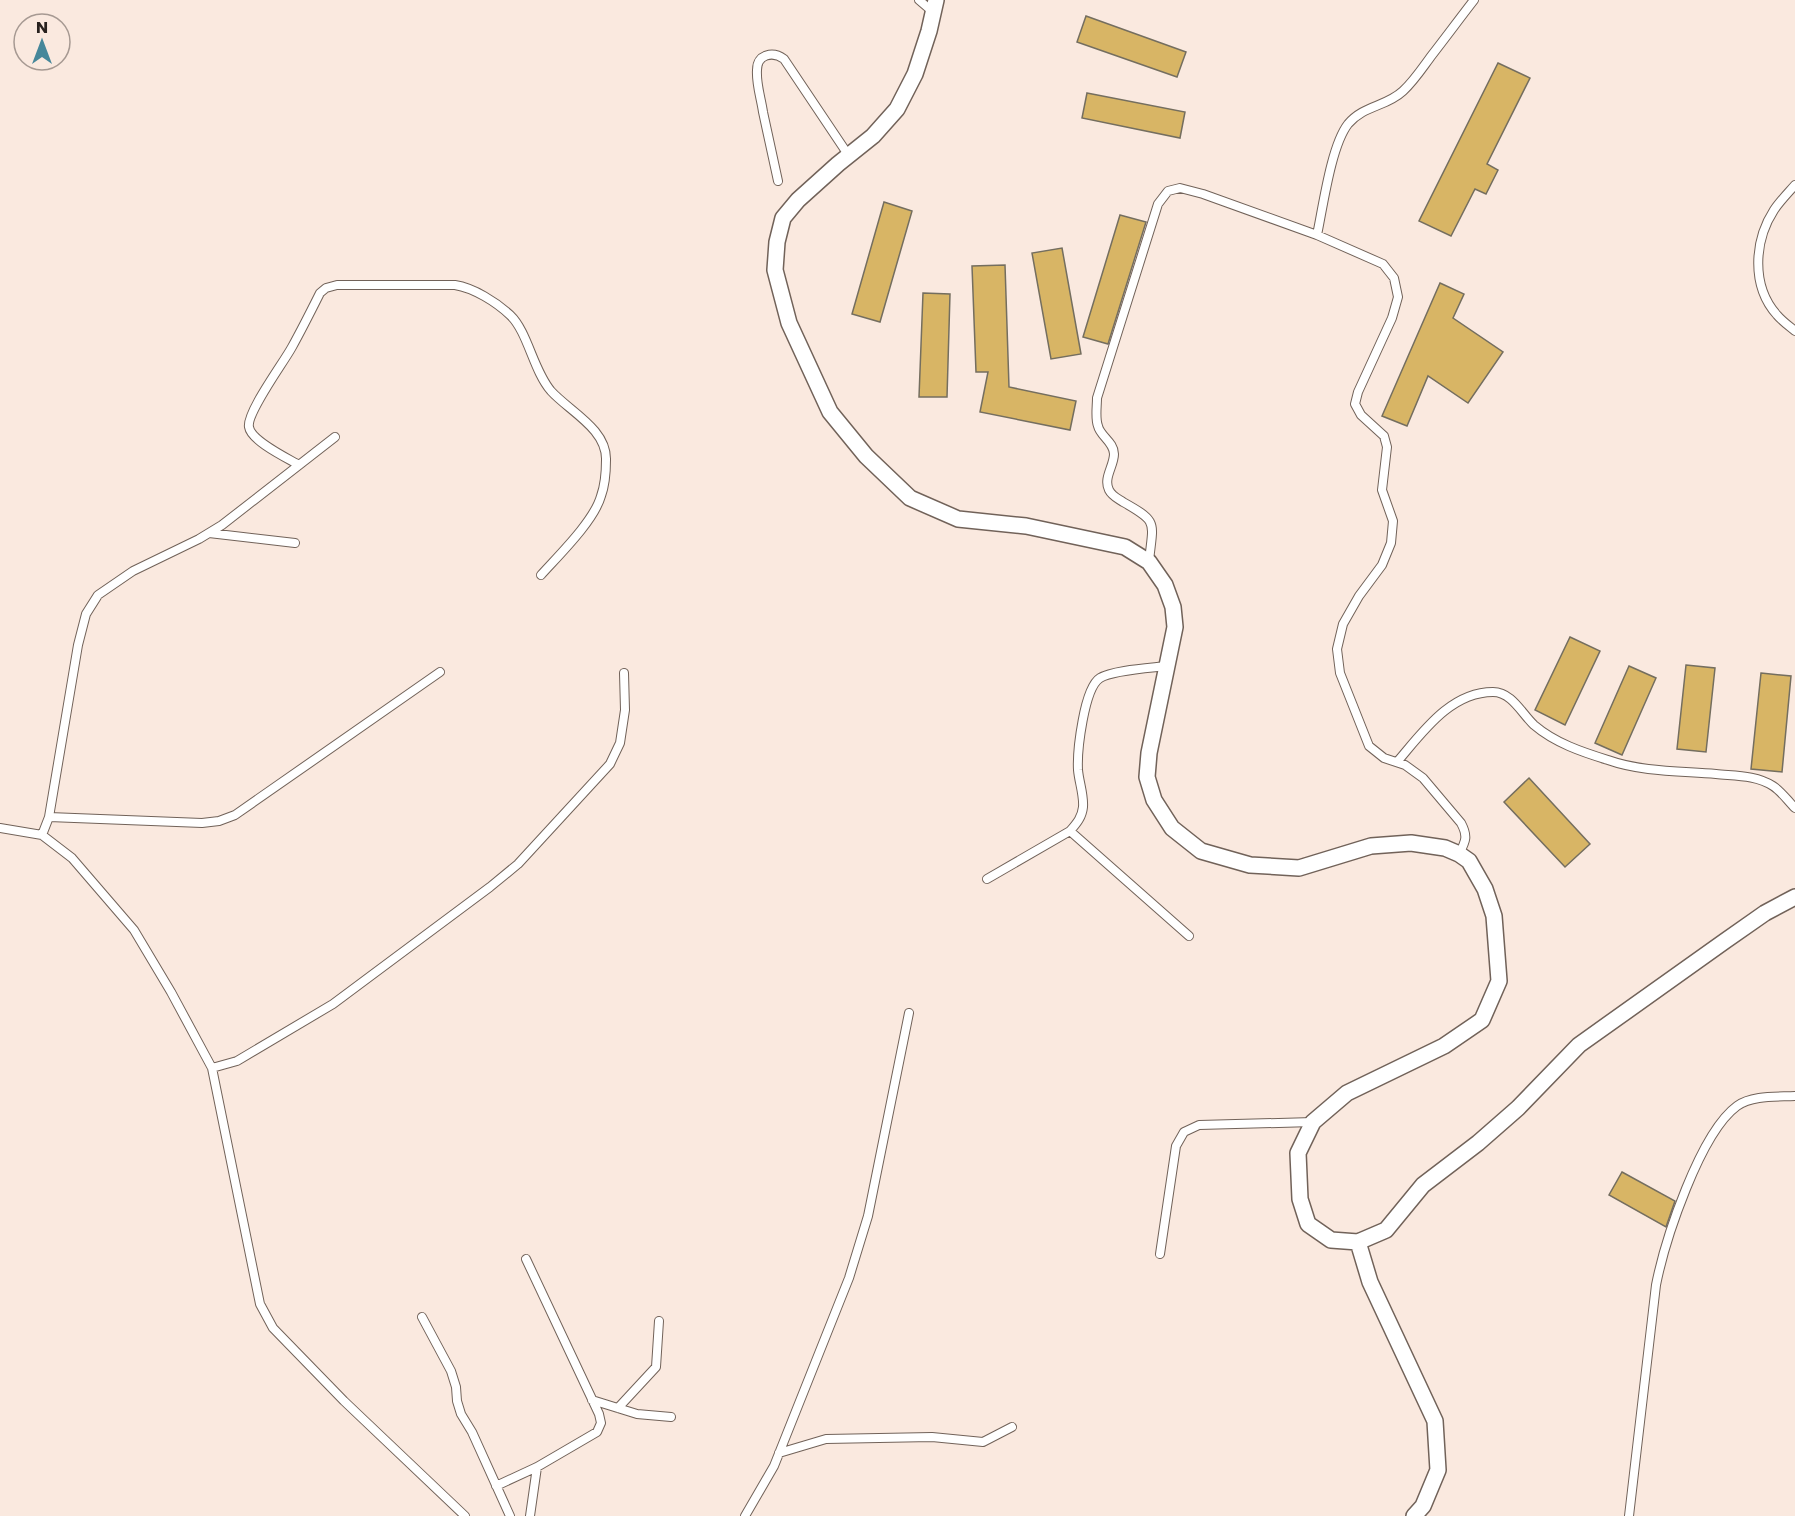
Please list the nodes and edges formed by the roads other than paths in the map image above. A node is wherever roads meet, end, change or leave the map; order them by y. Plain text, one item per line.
1 (919, 0) edge
2 (1474, 0) edge
3 (935, 6) edge
4 (849, 156) junction
5 (778, 182) dead end
6 (1795, 184) edge
7 (1317, 235) junction
8 (1795, 331) edge
9 (335, 437) dead end
10 (299, 465) junction
11 (209, 533) junction
12 (294, 543) dead end
13 (1149, 562) junction
14 (541, 575) dead end
15 (1167, 666) junction
16 (440, 672) dead end
17 (624, 673) dead end
18 (1397, 762) junction
19 (1795, 808) edge
20 (49, 817) junction
21 (0, 828) edge
22 (1071, 831) junction
23 (42, 835) junction
24 (1459, 854) junction
25 (987, 879) dead end
26 (1795, 897) edge
27 (1189, 936) dead end
28 (909, 1012) dead end
29 (212, 1068) junction
30 (1795, 1096) edge
31 (1313, 1122) junction
32 (1358, 1242) junction
33 (1160, 1254) dead end
34 (526, 1259) dead end
35 (422, 1317) dead end
36 (659, 1321) dead end
37 (592, 1400) junction
38 (618, 1408) junction
39 (671, 1417) dead end
40 (1012, 1427) dead end
41 (779, 1453) junction
42 (537, 1467) junction
43 (496, 1486) junction
44 (465, 1516) edge
45 (510, 1516) edge
46 (530, 1516) edge
47 (745, 1516) edge
48 (1414, 1516) edge
49 (1629, 1516) edge

1 - 3 lane
2 - 7 lane
3 - 4 street
4 - 5 lane
4 - 13 street
6 - 8 lane
7 - 13 lane
7 - 18 lane
9 - 10 lane
10 - 11 lane
10 - 14 lane
11 - 12 lane
11 - 20 lane
13 - 15 street
15 - 22 lane
15 - 24 street
16 - 20 lane
17 - 29 lane
18 - 19 lane
18 - 24 lane
20 - 23 lane
21 - 23 lane
22 - 25 lane
22 - 27 lane
23 - 29 lane
24 - 31 street
26 - 32 street
28 - 41 lane
29 - 44 lane
30 - 49 lane
31 - 32 street
31 - 33 lane
32 - 48 street
34 - 37 lane
35 - 43 lane
36 - 38 lane
37 - 38 lane
37 - 42 lane
38 - 39 lane
40 - 41 lane
41 - 47 lane
42 - 43 lane
42 - 46 lane
43 - 45 lane

